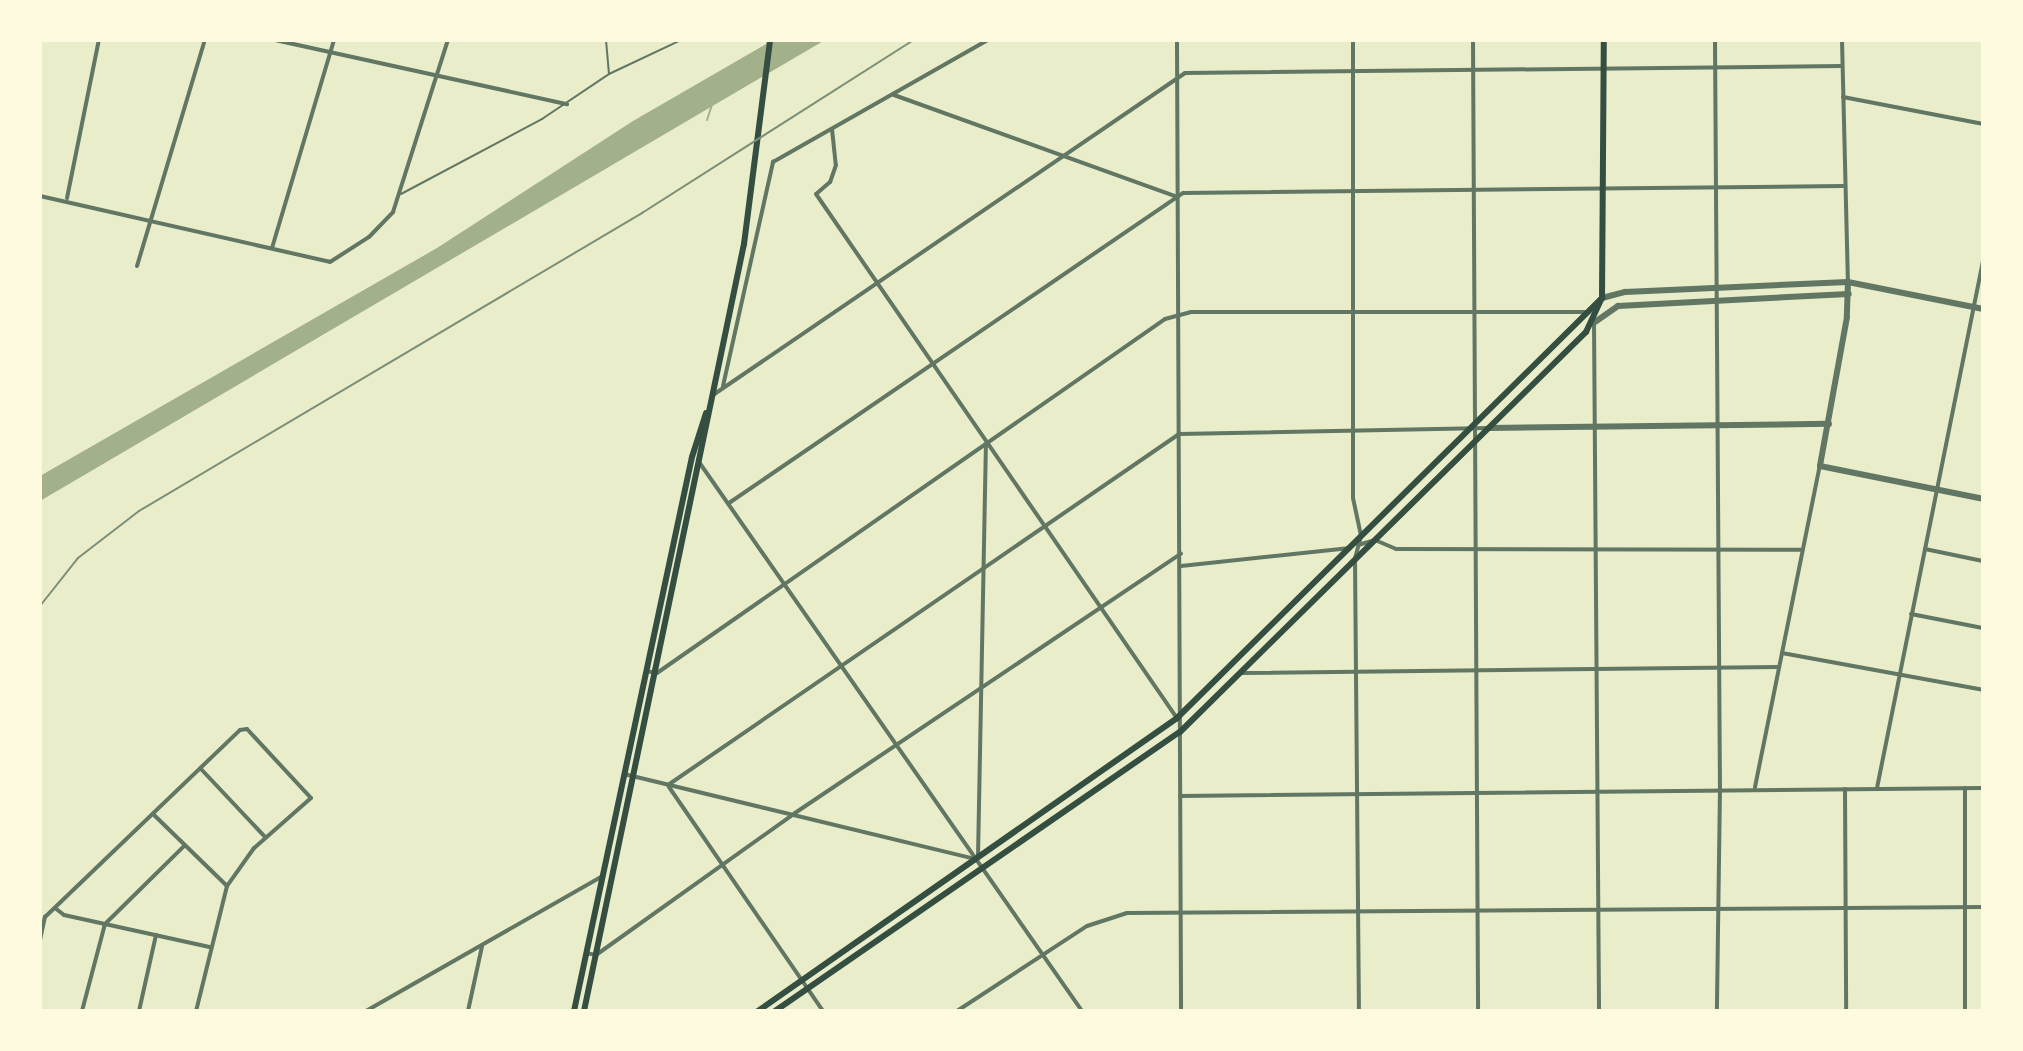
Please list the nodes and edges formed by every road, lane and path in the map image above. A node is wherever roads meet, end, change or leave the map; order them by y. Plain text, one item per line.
1 (99, 40) edge
2 (205, 40) edge
3 (275, 40) edge
4 (334, 40) edge
5 (448, 40) edge
6 (606, 40) edge
7 (681, 40) edge
8 (770, 40) edge
9 (988, 40) edge
10 (1177, 40) edge
11 (1353, 40) edge
12 (1473, 40) edge
13 (1604, 40) edge
14 (1715, 40) edge
15 (1842, 40) edge
16 (331, 52) junction
17 (1715, 66) junction
18 (1842, 66) junction
19 (1604, 68) junction
20 (1473, 69) junction
21 (1353, 70) junction
22 (609, 74) junction
23 (436, 77) junction
24 (1177, 78) junction
25 (894, 94) junction
26 (1843, 97) junction
27 (567, 104) junction
28 (1983, 124) edge
29 (832, 129) junction
30 (1064, 153) junction
31 (1716, 186) junction
32 (1843, 186) junction
33 (1602, 188) junction
34 (1353, 190) junction
35 (1474, 190) junction
36 (401, 194) junction
37 (40, 196) edge
38 (1177, 197) junction
39 (67, 199) junction
40 (154, 219) junction
41 (272, 248) junction
42 (1983, 261) edge
43 (137, 266) dead end
44 (873, 282) junction
45 (1848, 282) junction
46 (1717, 288) junction
47 (1849, 294) junction
48 (1602, 298) junction
49 (1718, 301) junction
50 (1974, 307) junction
51 (1983, 309) edge
52 (1474, 311) junction
53 (1354, 312) junction
54 (1588, 312) junction
55 (1179, 316) junction
56 (1595, 322) junction
57 (930, 362) junction
58 (722, 389) junction
59 (713, 395) junction
60 (1829, 424) junction
61 (1718, 426) junction
62 (1472, 427) junction
63 (1489, 428) junction
64 (1597, 429) junction
65 (1355, 430) junction
66 (1179, 434) junction
67 (1473, 443) junction
68 (986, 445) junction
69 (692, 457) junction
70 (701, 464) junction
71 (1820, 466) junction
72 (1937, 490) junction
73 (1983, 499) edge
74 (729, 503) junction
75 (1040, 527) junction
76 (1361, 536) junction
77 (1375, 540) junction
78 (1359, 545) junction
79 (1349, 548) junction
80 (1476, 549) junction
81 (1597, 549) junction
82 (1716, 549) junction
83 (1925, 549) junction
84 (1801, 550) junction
85 (1181, 554) junction
86 (1355, 559) junction
87 (1983, 561) edge
88 (986, 563) junction
89 (1181, 566) junction
90 (786, 583) junction
91 (1099, 609) junction
92 (1911, 614) junction
93 (1983, 628) edge
94 (1782, 653) junction
95 (841, 666) junction
96 (1779, 667) junction
97 (1718, 668) junction
98 (1598, 669) junction
99 (646, 671) junction
100 (1475, 671) junction
101 (1356, 672) junction
102 (657, 673) junction
103 (1240, 673) junction
104 (1899, 673) junction
105 (982, 688) junction
106 (1983, 690) edge
107 (1177, 718) junction
108 (1180, 732) junction
109 (898, 744) junction
110 (201, 769) junction
111 (624, 774) junction
112 (635, 776) junction
113 (668, 785) junction
114 (1755, 787) junction
115 (1720, 788) junction
116 (1965, 788) junction
117 (1983, 788) edge
118 (1845, 789) junction
119 (1876, 789) junction
120 (1598, 791) junction
121 (1357, 794) junction
122 (1476, 794) junction
123 (1180, 796) junction
124 (795, 813) junction
125 (153, 814) junction
126 (266, 837) junction
127 (185, 845) junction
128 (978, 860) junction
129 (720, 866) junction
130 (984, 868) junction
131 (603, 876) junction
132 (613, 878) junction
133 (227, 886) junction
134 (1965, 907) junction
135 (1983, 907) edge
136 (55, 908) junction
137 (1844, 909) junction
138 (1716, 910) junction
139 (1599, 911) junction
140 (1180, 912) junction
141 (1477, 913) junction
142 (1359, 914) junction
143 (105, 924) junction
144 (156, 935) junction
145 (40, 940) edge
146 (482, 946) junction
147 (210, 947) junction
148 (586, 953) junction
149 (1043, 954) junction
150 (596, 955) junction
151 (802, 981) junction
152 (807, 989) junction
153 (369, 1010) edge
154 (82, 1011) edge
155 (139, 1011) edge
156 (196, 1011) edge
157 (468, 1011) edge
158 (574, 1011) edge
159 (584, 1011) edge
160 (758, 1011) edge
161 (775, 1011) edge
162 (823, 1011) edge
163 (957, 1011) edge
164 (1082, 1011) edge
165 (1181, 1011) edge
166 (1359, 1011) edge
167 (1478, 1011) edge
168 (1599, 1011) edge
169 (1717, 1011) edge
170 (1846, 1011) edge
171 (1965, 1011) edge

1 - 39 street
2 - 40 street
3 - 16 street
4 - 16 street
5 - 23 street
6 - 22 lane
7 - 22 lane
8 - 59 main road
9 - 25 street
10 - 24 street
11 - 21 street
12 - 20 street
13 - 19 main road
14 - 17 street
15 - 18 street
16 - 23 street
16 - 41 street
17 - 18 street
17 - 19 street
17 - 31 street
18 - 26 street
19 - 20 street
19 - 33 main road
20 - 21 street
20 - 35 street
21 - 24 street
21 - 34 street
22 - 27 lane
23 - 27 street
23 - 36 street
24 - 30 street
24 - 38 street
25 - 29 street
25 - 30 street
26 - 28 street
26 - 32 street
27 - 36 lane
29 - 44 street
29 - 58 street
30 - 38 street
30 - 44 street
31 - 32 street
31 - 33 street
31 - 46 street
32 - 45 street
33 - 35 street
33 - 48 main road
34 - 35 street
34 - 38 street
34 - 53 street
35 - 52 street
36 - 41 street
37 - 39 street
38 - 55 street
38 - 57 street
39 - 40 street
40 - 41 street
40 - 43 street
42 - 50 street
44 - 57 street
44 - 58 street
45 - 46 street
45 - 47 street
45 - 50 street
46 - 48 street
46 - 49 street
47 - 49 street
47 - 60 street
48 - 54 main road
48 - 56 main road
49 - 56 street
49 - 61 street
50 - 51 street
50 - 72 street
52 - 53 street
52 - 54 street
52 - 62 street
53 - 55 street
53 - 65 street
54 - 56 street
54 - 62 main road
55 - 66 street
55 - 68 street
56 - 63 main road
56 - 64 street
57 - 68 street
57 - 74 street
58 - 59 street
59 - 69 main road
59 - 70 main road
60 - 61 street
60 - 71 street
61 - 64 street
61 - 82 street
62 - 63 street
62 - 65 street
62 - 67 street
62 - 76 main road
63 - 64 street
63 - 67 main road
64 - 81 street
65 - 66 street
65 - 76 street
66 - 75 street
66 - 85 street
67 - 77 main road
67 - 80 street
68 - 75 street
68 - 88 street
68 - 90 street
69 - 70 street
69 - 99 main road
70 - 74 street
70 - 102 main road
71 - 72 street
71 - 84 street
72 - 73 street
72 - 83 street
74 - 90 street
75 - 88 street
75 - 91 street
76 - 78 street
76 - 79 main road
77 - 78 street
77 - 80 street
77 - 86 main road
78 - 79 street
78 - 86 street
79 - 89 street
79 - 107 main road
80 - 81 street
80 - 100 street
81 - 82 street
81 - 98 street
82 - 84 street
82 - 97 street
83 - 87 street
83 - 92 street
84 - 94 street
85 - 89 street
85 - 91 street
86 - 101 street
86 - 103 main road
88 - 95 street
88 - 105 street
89 - 107 street
90 - 95 street
90 - 102 street
91 - 105 street
91 - 107 street
92 - 93 street
92 - 104 street
94 - 96 street
94 - 104 street
95 - 109 street
95 - 113 street
96 - 97 street
96 - 114 street
97 - 98 street
97 - 115 street
98 - 100 street
98 - 120 street
99 - 102 street
99 - 111 main road
100 - 101 street
100 - 122 street
101 - 103 street
101 - 121 street
102 - 112 main road
103 - 108 main road
104 - 106 street
104 - 119 street
105 - 109 street
105 - 128 street
107 - 108 street
107 - 128 main road
108 - 123 street
108 - 130 main road
109 - 124 street
109 - 128 street
110 - 125 street
110 - 126 street
110 - 126 street
111 - 112 street
111 - 131 main road
112 - 113 street
112 - 132 main road
113 - 124 street
113 - 129 street
114 - 115 street
114 - 118 street
115 - 120 street
115 - 138 street
116 - 117 street
116 - 119 street
116 - 134 street
118 - 119 street
118 - 137 street
120 - 122 street
120 - 139 street
121 - 122 street
121 - 123 street
121 - 142 street
122 - 141 street
123 - 140 street
124 - 128 street
124 - 129 street
125 - 127 street
125 - 136 street
126 - 133 street
127 - 133 street
127 - 143 street
128 - 130 street
128 - 151 main road
129 - 150 street
129 - 151 street
130 - 149 street
130 - 152 main road
131 - 132 street
131 - 146 street
131 - 148 main road
132 - 150 main road
133 - 147 street
134 - 135 street
134 - 137 street
134 - 171 street
136 - 143 street
136 - 145 street
137 - 138 street
137 - 170 street
138 - 139 street
138 - 169 street
139 - 141 street
139 - 168 street
140 - 142 street
140 - 149 street
140 - 165 street
141 - 142 street
141 - 167 street
142 - 166 street
143 - 144 street
143 - 154 street
144 - 147 street
144 - 155 street
146 - 153 street
146 - 157 street
147 - 156 street
148 - 150 street
148 - 158 main road
149 - 163 street
149 - 164 street
150 - 159 main road
151 - 152 street
151 - 160 main road
152 - 161 main road
152 - 162 street

